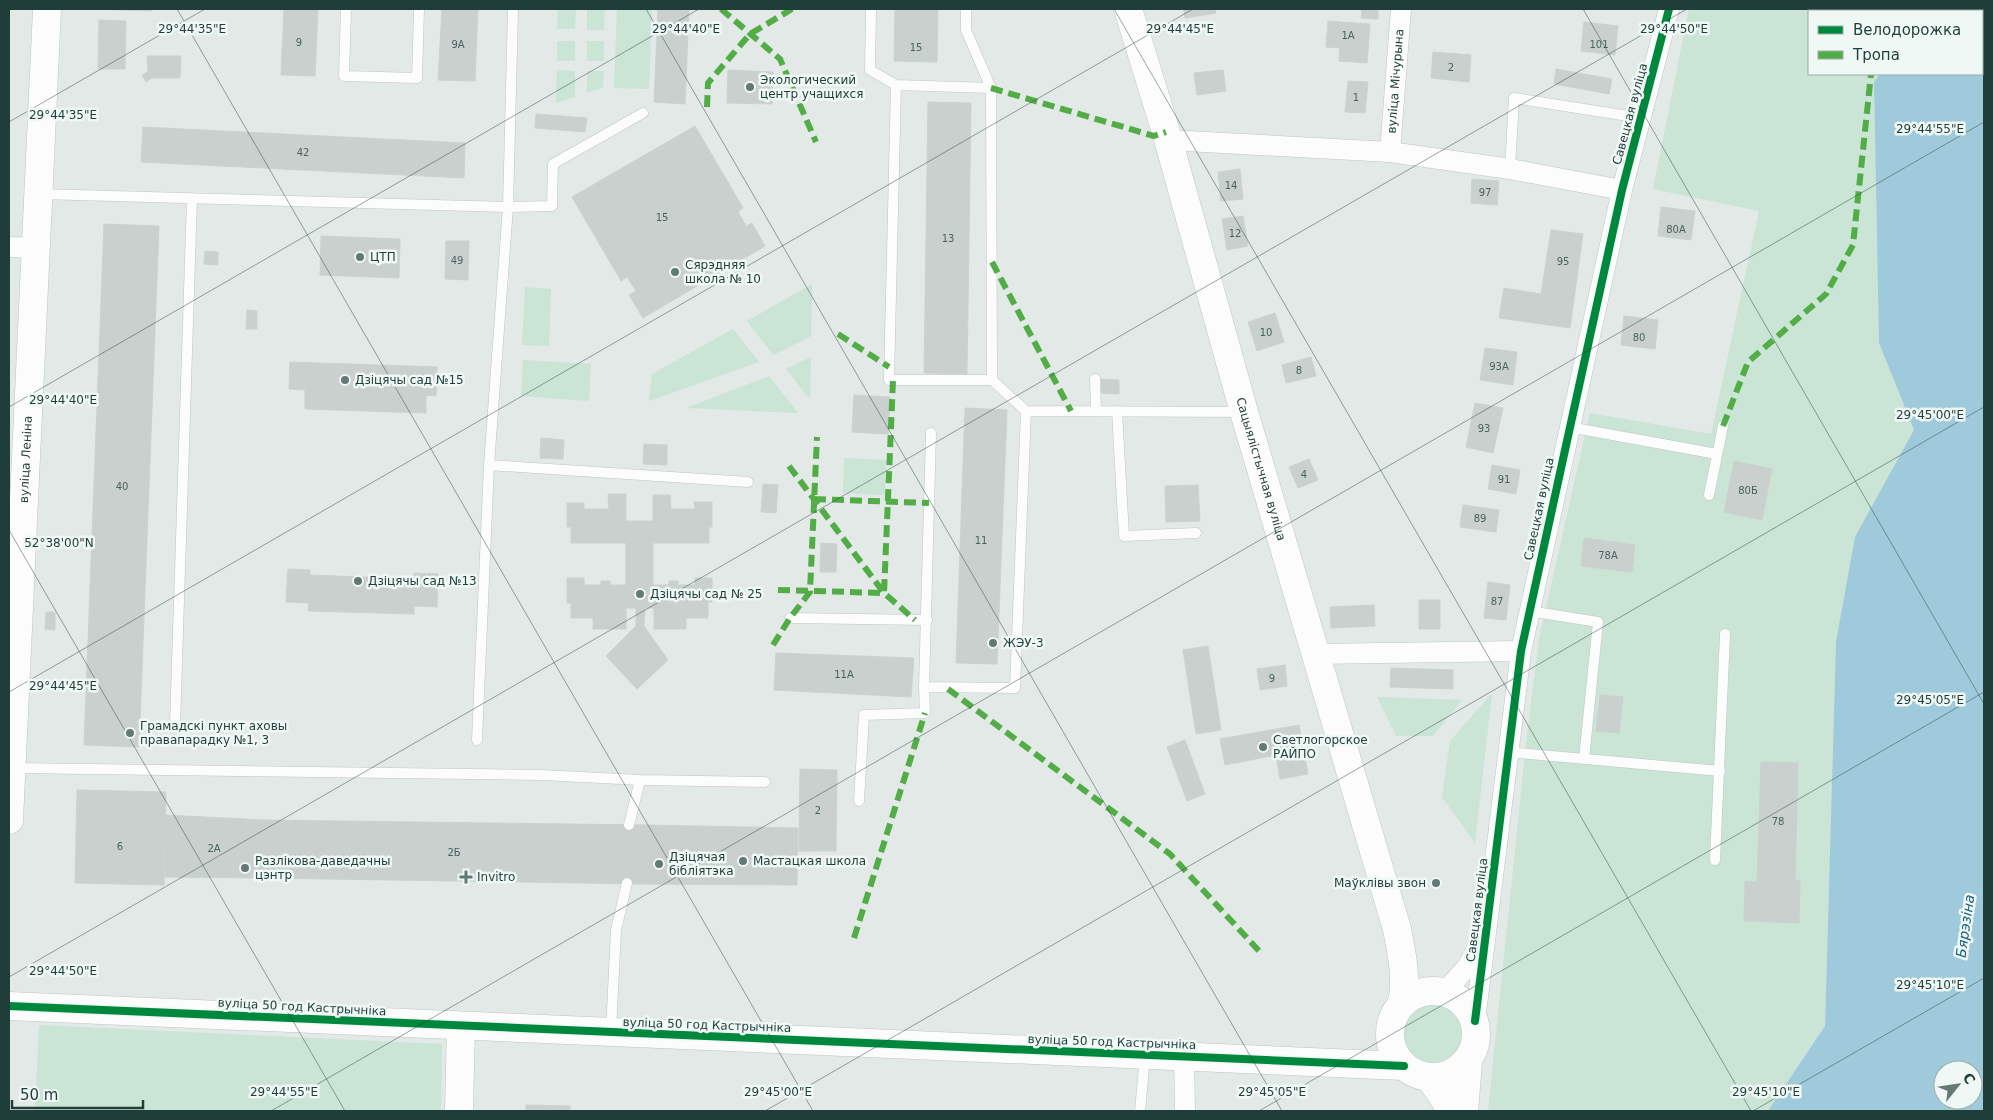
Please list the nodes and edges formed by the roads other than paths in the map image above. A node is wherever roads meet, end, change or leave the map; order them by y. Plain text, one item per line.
1 (47, 9) edge
2 (346, 9) edge
3 (419, 9) edge
4 (513, 9) edge
5 (871, 9) edge
6 (966, 9) edge
7 (1128, 9) edge
8 (1401, 9) edge
9 (1670, 9) edge
10 (896, 85) junction
11 (991, 88) junction
12 (643, 113) dead end
13 (1641, 118) junction
14 (1168, 140) junction
15 (1390, 152) junction
16 (1510, 169) junction
17 (1622, 190) junction
18 (39, 194) junction
19 (192, 198) junction
20 (508, 207) junction
21 (9, 247) edge
22 (37, 248) junction
23 (1096, 379) dead end
24 (992, 380) junction
25 (1026, 411) junction
26 (1096, 411) junction
27 (1117, 411) junction
28 (1244, 412) junction
29 (1723, 426) dead end
30 (1569, 427) junction
31 (931, 433) dead end
32 (1717, 454) junction
33 (489, 465) junction
34 (748, 482) dead end
35 (1709, 496) dead end
36 (1196, 533) dead end
37 (1529, 611) junction
38 (790, 618) dead end
39 (927, 620) junction
40 (1725, 634) dead end
41 (1521, 651) junction
42 (1315, 654) junction
43 (924, 687) junction
44 (174, 725) dead end
45 (477, 740) dead end
46 (1507, 752) junction
47 (1584, 759) junction
48 (12, 768) junction
49 (1720, 771) junction
50 (640, 780) junction
51 (765, 782) dead end
52 (859, 801) dead end
53 (9, 820) edge
54 (629, 825) dead end
55 (1715, 860) dead end
56 (627, 883) dead end
57 (1397, 929) junction
58 (1486, 930) junction
59 (1437, 992) junction
60 (1402, 1003) junction
61 (9, 1006) edge
62 (1475, 1021) junction
63 (461, 1026) junction
64 (1390, 1030) junction
65 (611, 1032) junction
66 (1145, 1055) junction
67 (1184, 1057) junction
68 (1468, 1062) junction
69 (1321, 1063) junction
70 (1404, 1066) junction
71 (1430, 1078) junction
72 (459, 1111) edge
73 (1140, 1111) edge
74 (1185, 1111) edge
75 (1450, 1111) edge
76 (1464, 1111) edge

1 - 18 street, вуліца Леніна
2 - 3 lane
4 - 20 lane
5 - 10 lane
6 - 11 lane
7 - 14 street, Сацыялістычная вуліца
8 - 15 street, вуліца Мічурына
9 - 13 street, Савецкая вуліца
10 - 11 lane
10 - 24 lane
11 - 24 lane
12 - 20 lane
13 - 16 lane
13 - 17 street, Савецкая вуліца
14 - 15 street
14 - 28 street, Сацыялістычная вуліца
15 - 16 street
16 - 17 street
17 - 30 street, Савецкая вуліца
18 - 19 lane
18 - 22 street, вуліца Леніна
19 - 20 lane
19 - 44 lane
20 - 33 lane
21 - 22 street
22 - 48 street, вуліца Леніна
23 - 26 lane
24 - 25 lane
25 - 26 lane
25 - 43 lane
26 - 27 lane
27 - 28 lane
27 - 36 lane
28 - 42 street, Сацыялістычная вуліца
29 - 32 lane
30 - 32 lane
30 - 37 street, Савецкая вуліца
31 - 39 lane
32 - 35 lane
33 - 34 lane
33 - 45 lane
37 - 41 street, Савецкая вуліца
37 - 47 lane
38 - 39 lane
39 - 43 lane
40 - 49 lane
41 - 42 street
41 - 46 street, Савецкая вуліца
42 - 57 street, Сацыялістычная вуліца
43 - 52 lane
46 - 47 lane
46 - 58 street, Савецкая вуліца
47 - 49 lane
48 - 50 lane
48 - 53 street, вуліца Леніна
49 - 55 lane
50 - 51 lane
50 - 54 lane
56 - 65 lane
57 - 59 street, Сацыялістычная вуліца
57 - 60 street, Сацыялістычная вуліца
58 - 59 street, Савецкая вуліца
58 - 62 street, Савецкая вуліца
59 - 60 street
59 - 62 street
60 - 64 street
61 - 63 street, вуліца 50 год Кастрычніка
62 - 68 street
63 - 65 street, вуліца 50 год Кастрычніка
63 - 72 street
64 - 69 street, вуліца 50 год Кастрычніка
64 - 70 street
65 - 66 street, вуліца 50 год Кастрычніка
66 - 67 street, вуліца 50 год Кастрычніка
66 - 73 lane
67 - 69 street, вуліца 50 год Кастрычніка
67 - 74 street
68 - 71 street
68 - 76 street
69 - 70 street, вуліца 50 год Кастрычніка
70 - 71 street
71 - 75 street

